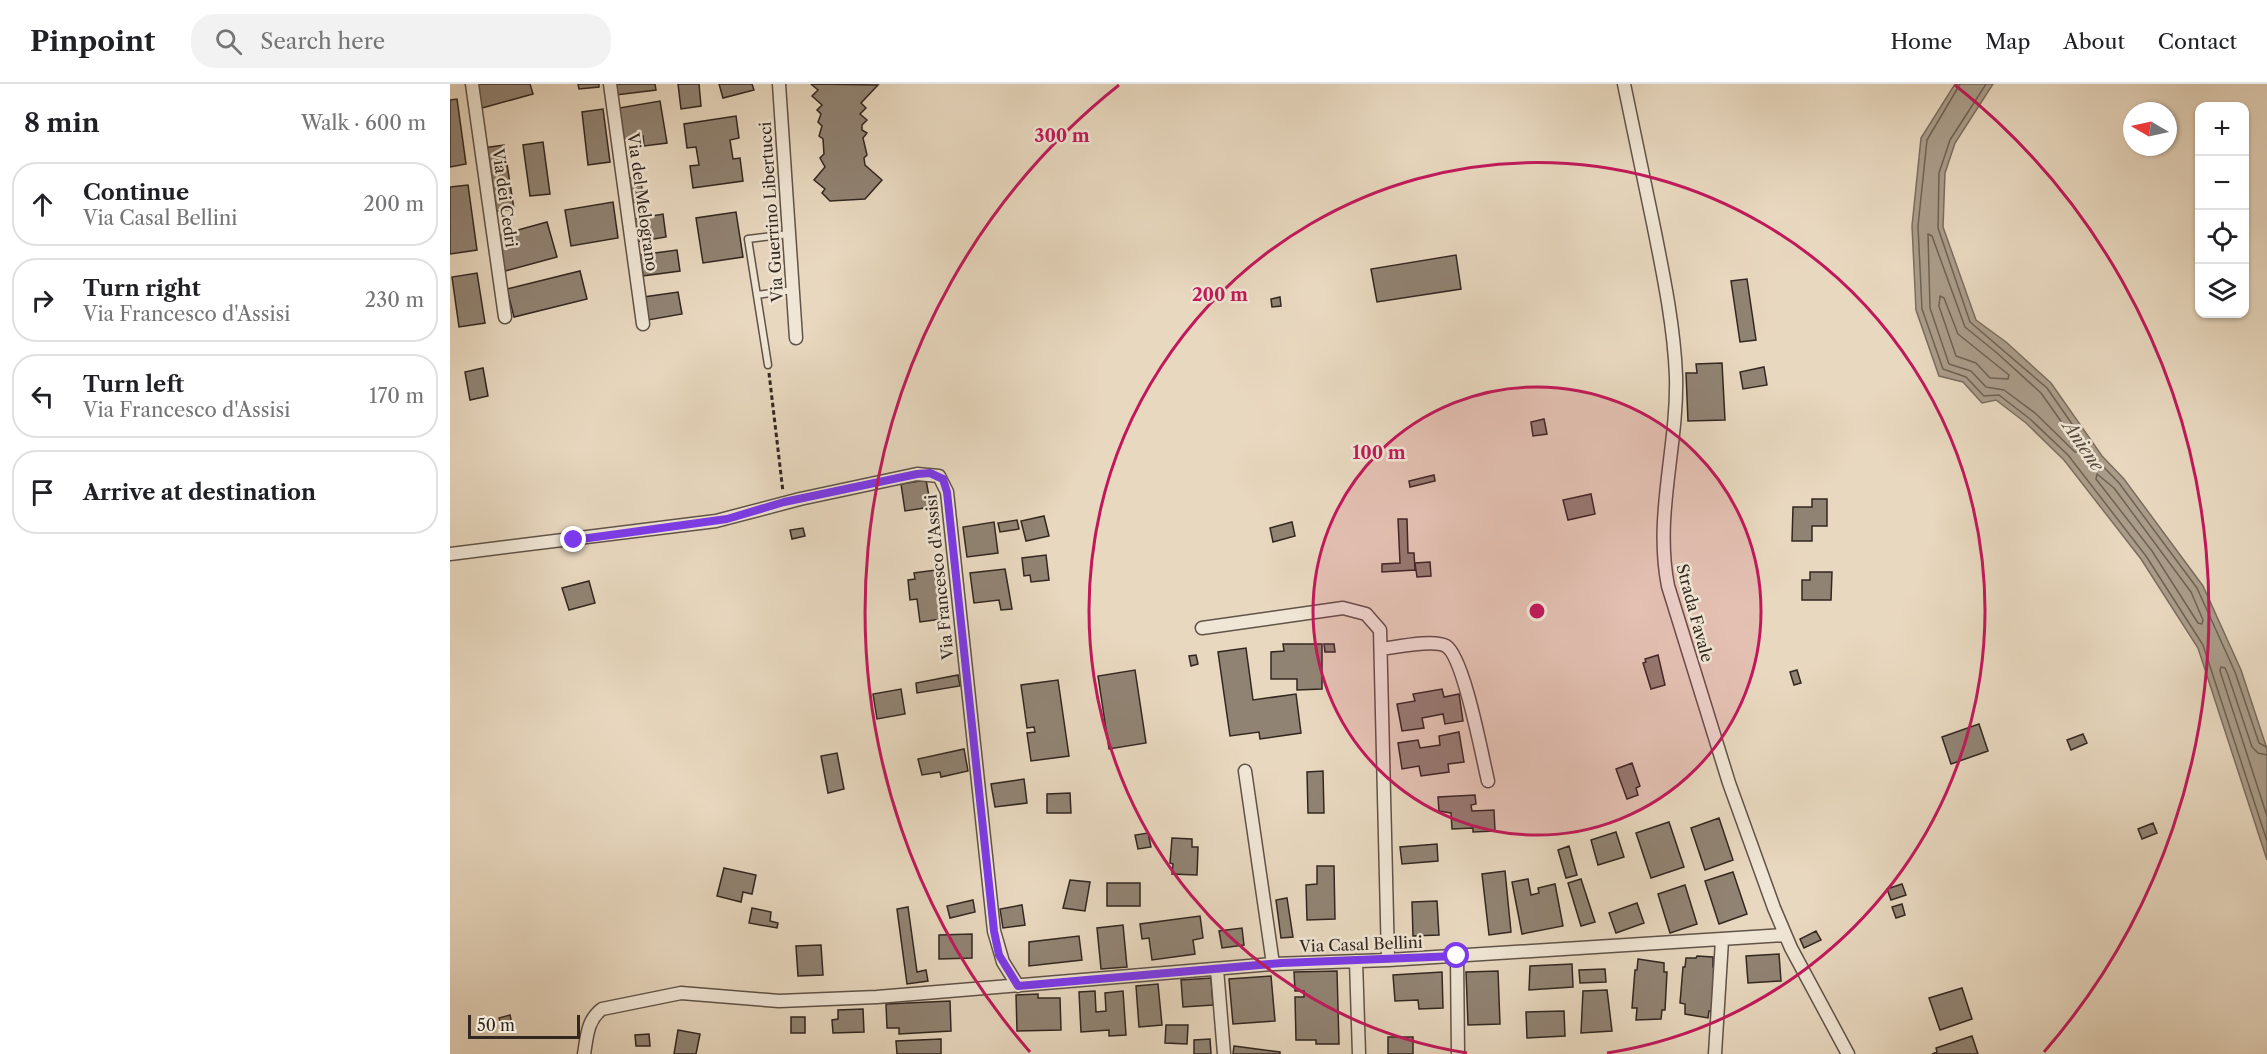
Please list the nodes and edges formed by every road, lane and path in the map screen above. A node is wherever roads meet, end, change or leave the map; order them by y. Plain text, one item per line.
1 (472, 84) edge
2 (610, 84) edge
3 (779, 84) edge
4 (1624, 84) edge
5 (789, 234) junction
6 (793, 290) junction
7 (757, 295) junction
8 (505, 317) dead end
9 (643, 324) dead end
10 (796, 338) dead end
11 (768, 364) joint
12 (784, 502) junction
13 (450, 554) edge
14 (1202, 628) dead end
15 (1382, 649) junction
16 (1245, 771) dead end
17 (1488, 781) dead end
18 (1785, 935) junction
19 (1722, 940) junction
20 (1457, 956) junction
21 (1388, 960) junction
22 (1356, 961) junction
23 (1273, 964) junction
24 (1217, 969) junction
25 (1014, 986) junction
26 (584, 1054) edge
27 (1224, 1054) edge
28 (1359, 1054) edge
29 (1458, 1054) edge
30 (1715, 1054) edge
31 (1848, 1054) edge

1 - 8 street, Via dei Cedri
2 - 9 street, Via del Melograno
3 - 5 street, Via Guerrino Libertucci
4 - 18 street, Strada Favale
5 - 6 street, Via Guerrino Libertucci
5 - 7 lane
6 - 7 lane
6 - 10 street, Via Guerrino Libertucci
7 - 11 lane
11 - 12 path
12 - 13 street, Via Francesco d'Assisi
12 - 25 street, Via Francesco d'Assisi
14 - 15 street
15 - 17 street
15 - 21 street
16 - 23 street
18 - 19 street, Via Casal Bellini
18 - 31 street, Strada Favale
19 - 20 street, Via Casal Bellini
19 - 30 street
20 - 21 street, Via Casal Bellini
20 - 29 street
21 - 22 street, Via Casal Bellini
22 - 23 street, Via Casal Bellini
22 - 28 street
23 - 24 street, Via Casal Bellini
24 - 25 street, Via Casal Bellini
24 - 27 street
25 - 26 street, Via Casal Bellini

